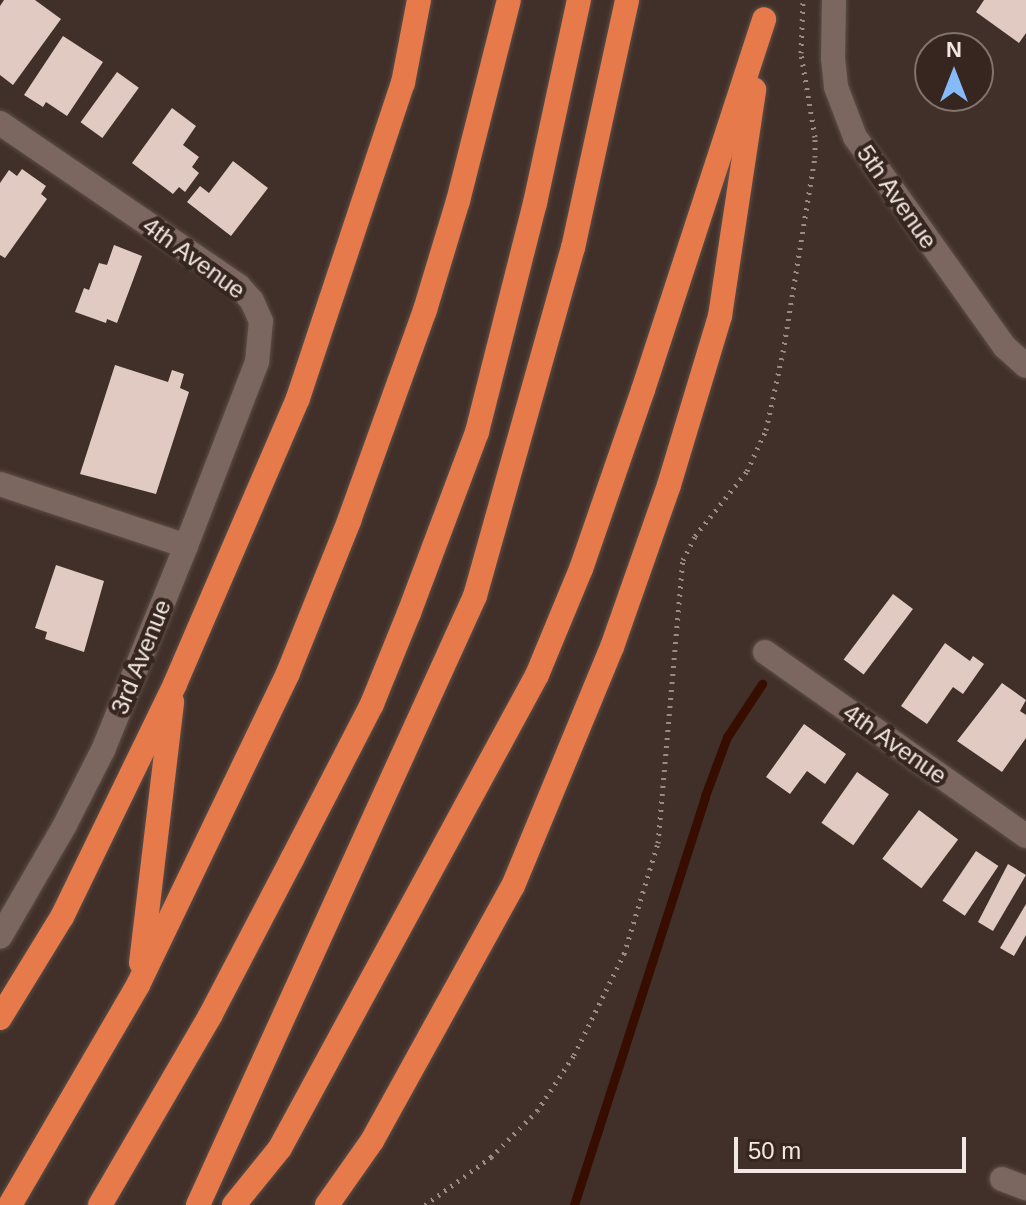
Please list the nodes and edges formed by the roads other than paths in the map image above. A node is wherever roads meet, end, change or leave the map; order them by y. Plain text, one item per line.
1 (419, 0) edge
2 (509, 0) edge
3 (579, 0) edge
4 (627, 0) edge
5 (834, 0) edge
6 (765, 10) edge
7 (0, 123) edge
8 (1026, 366) edge
9 (0, 484) edge
10 (186, 546) junction
11 (765, 652) dead end
12 (175, 684) junction
13 (1026, 836) edge
14 (0, 937) edge
15 (138, 985) junction
16 (0, 1018) edge
17 (1002, 1179) dead end
18 (1026, 1188) edge
19 (10, 1205) edge
20 (100, 1205) edge
21 (198, 1205) edge
22 (234, 1205) edge
23 (327, 1205) edge

1 - 12 highway
2 - 15 highway
3 - 20 highway
4 - 21 highway
5 - 8 street, 5th Avenue
6 - 22 highway
6 - 23 highway
7 - 10 street, 4th Avenue
9 - 10 street
10 - 14 street, 3rd Avenue
11 - 13 street, 4th Avenue
12 - 15 highway
12 - 16 highway
15 - 19 highway
17 - 18 street

